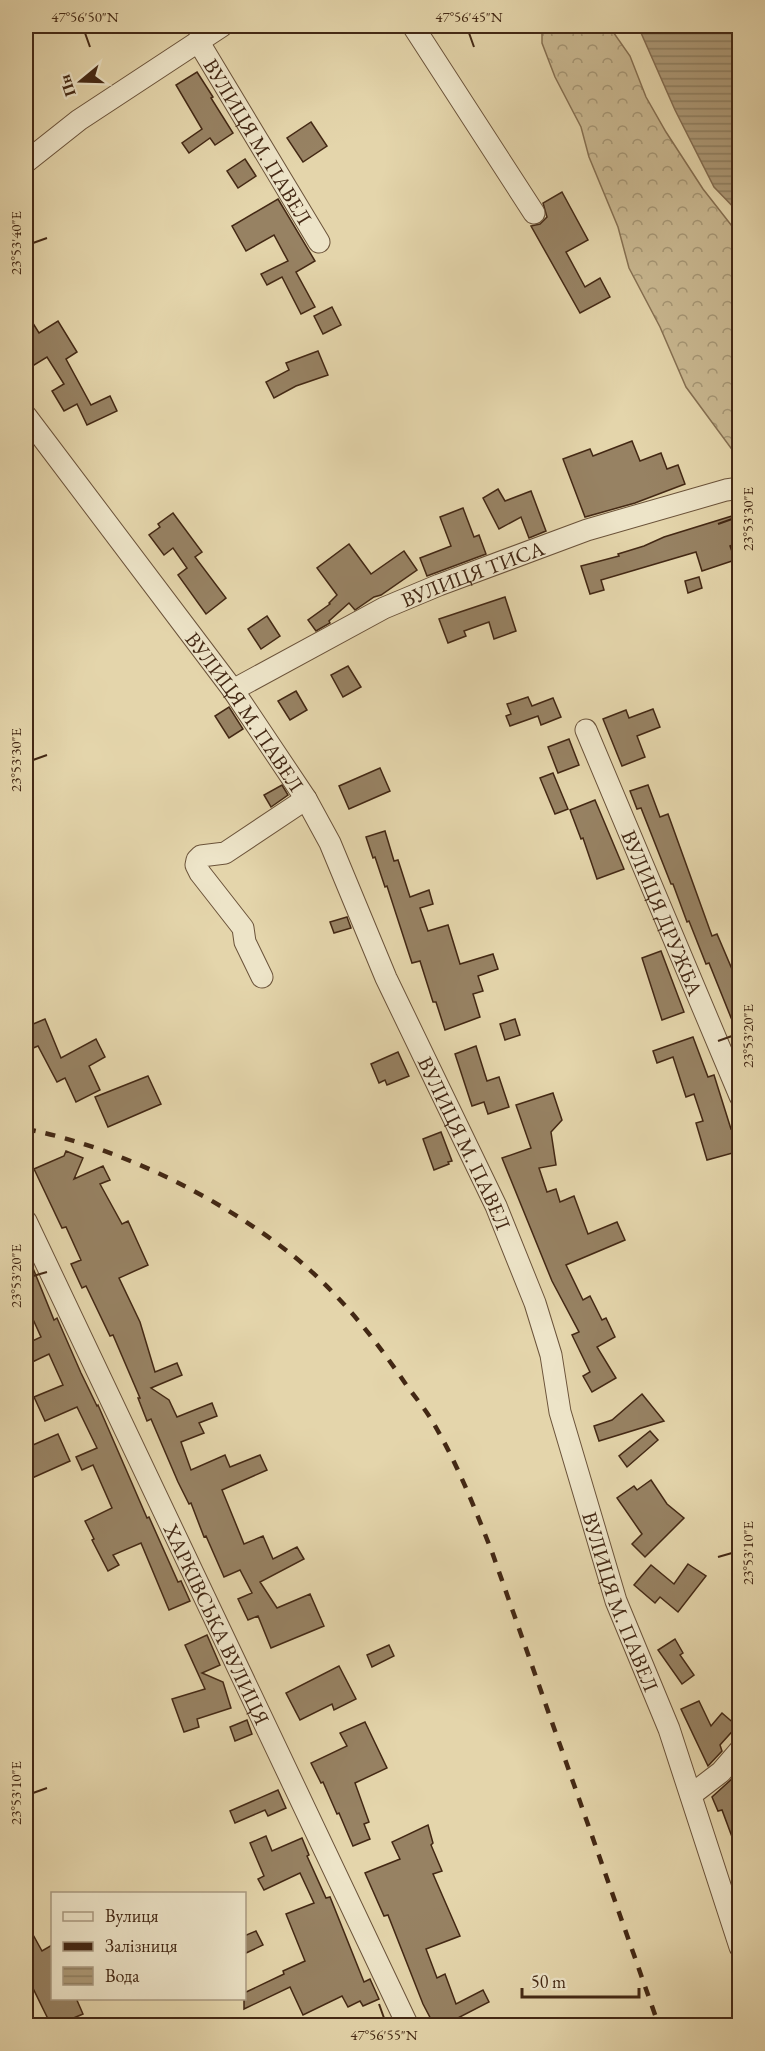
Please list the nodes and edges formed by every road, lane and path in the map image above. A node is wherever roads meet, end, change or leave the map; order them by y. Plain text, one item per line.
1 (222, 26) edge
2 (413, 26) edge
3 (198, 41) junction
4 (26, 162) edge
5 (534, 213) dead end
6 (319, 242) dead end
7 (26, 416) edge
8 (733, 489) edge
9 (233, 690) junction
10 (586, 730) dead end
11 (306, 799) junction
12 (262, 977) dead end
13 (740, 1096) edge
14 (26, 1221) edge
15 (740, 1750) edge
16 (691, 1795) junction
17 (740, 1947) edge
18 (408, 2025) edge

1 - 3 street
2 - 5 street
3 - 4 street
3 - 6 street, ВУЛИЦЯ М. ПАВЕЛ
7 - 9 street, ВУЛИЦЯ М. ПАВЕЛ
8 - 9 street, ВУЛИЦЯ ТИСА
9 - 11 street, ВУЛИЦЯ М. ПАВЕЛ
10 - 13 street, ВУЛИЦЯ ДРУЖБА
11 - 12 street
11 - 16 street, ВУЛИЦЯ М. ПАВЕЛ
14 - 18 street, ХАРКІВСЬКА ВУЛИЦЯ
15 - 16 street
16 - 17 street, ВУЛИЦЯ М. ПАВЕЛ

